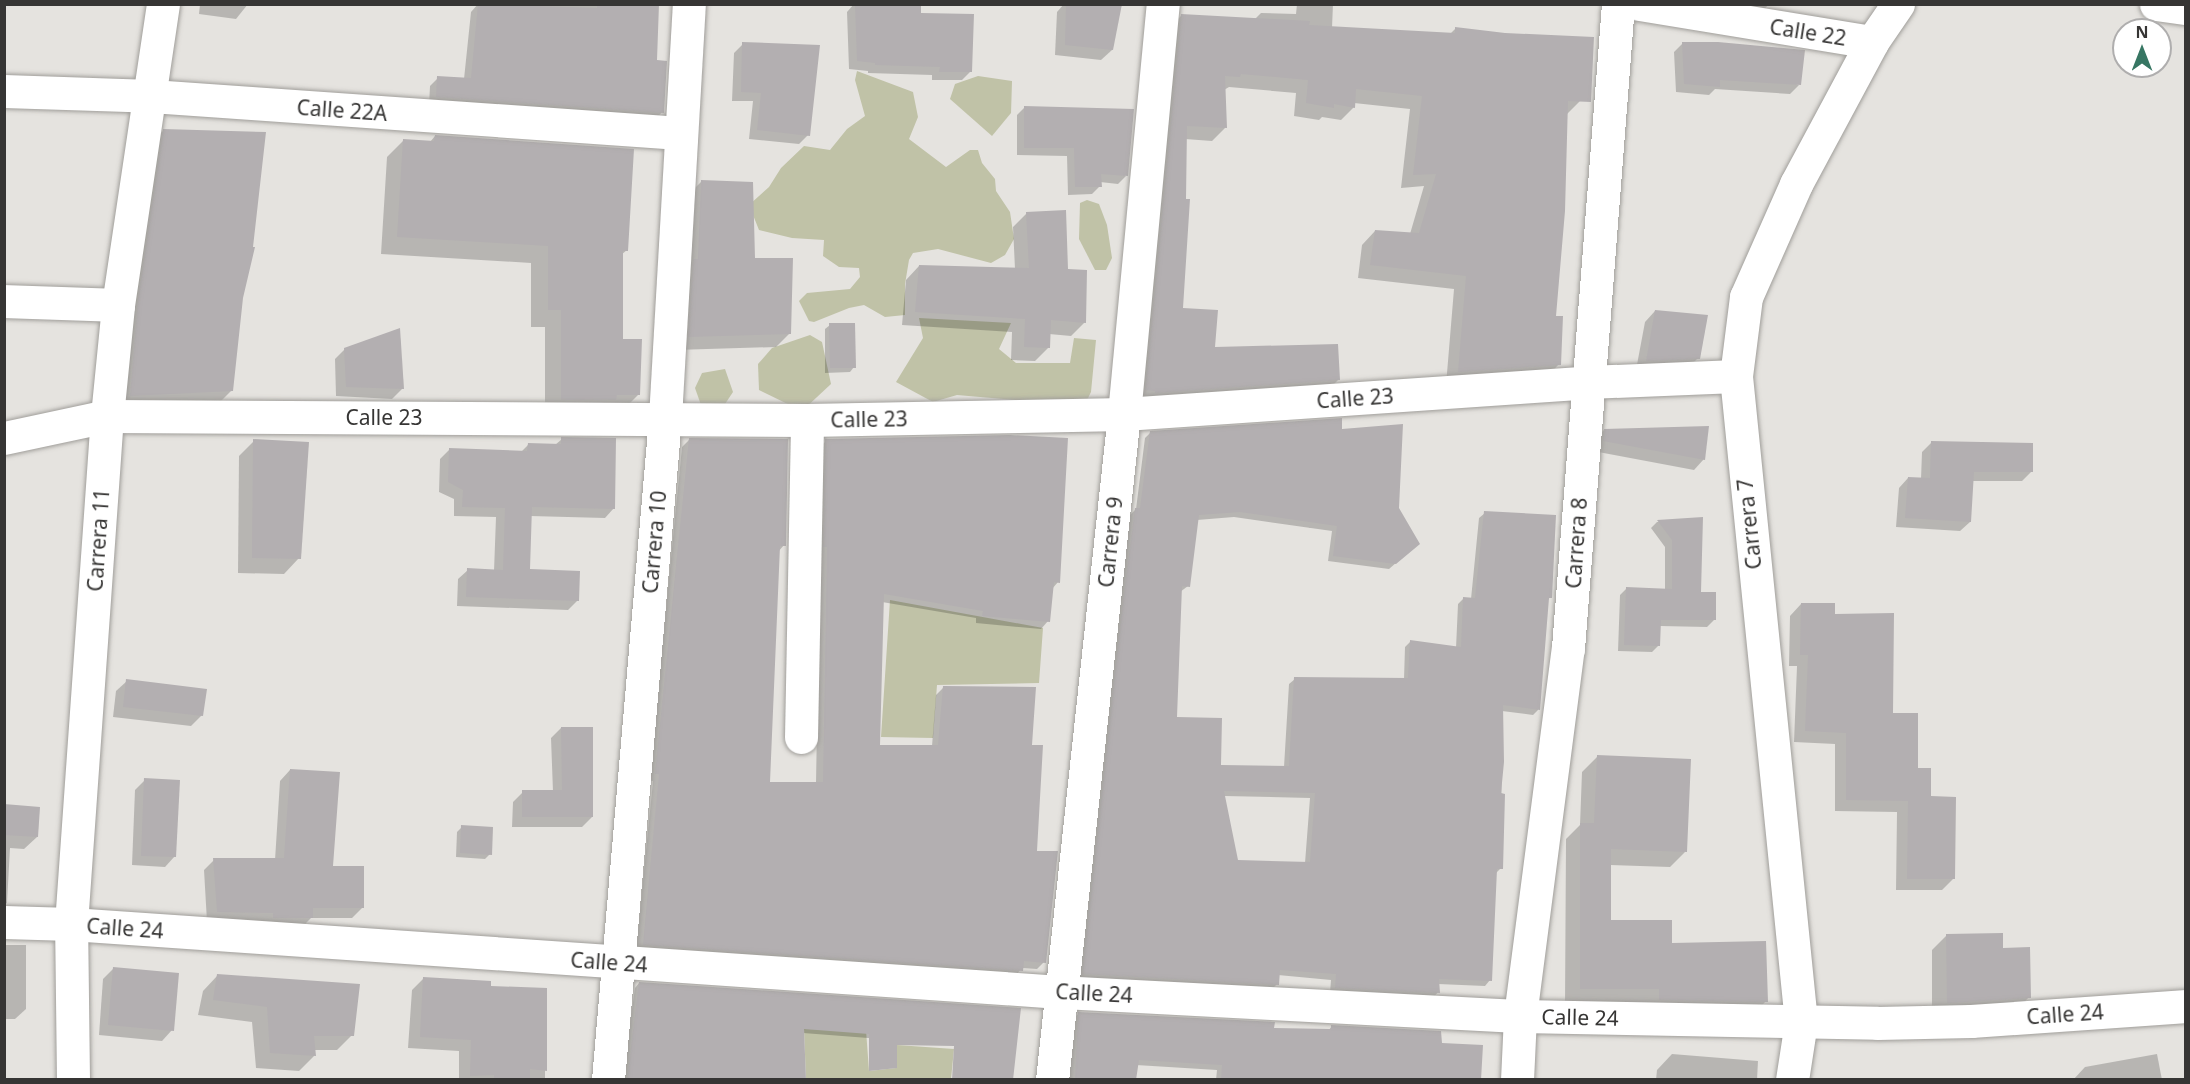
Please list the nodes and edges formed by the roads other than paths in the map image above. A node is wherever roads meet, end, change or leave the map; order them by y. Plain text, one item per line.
1 (164, 4) edge
2 (689, 4) edge
3 (1163, 4) edge
4 (1618, 4) edge
5 (1639, 4) edge
6 (1898, 4) edge
7 (2156, 4) edge
8 (2186, 8) edge
9 (1872, 42) junction
10 (4, 92) edge
11 (151, 96) junction
12 (680, 133) junction
13 (4, 302) edge
14 (118, 305) junction
15 (1736, 376) junction
16 (1588, 382) junction
17 (1124, 414) junction
18 (106, 416) junction
19 (665, 418) junction
20 (807, 420) junction
21 (4, 438) edge
22 (801, 737) dead end
23 (4, 922) edge
24 (71, 924) junction
25 (619, 962) junction
26 (1060, 992) junction
27 (2186, 1006) edge
28 (1520, 1016) junction
29 (1801, 1022) junction
30 (73, 1080) edge
31 (608, 1080) edge
32 (1052, 1080) edge
33 (1517, 1080) edge
34 (1792, 1080) edge

1 - 11 street, Carrera 11
2 - 12 street, Carrera 10
3 - 17 street, Carrera 9
4 - 16 street, Carrera 8
5 - 9 street, Calle 22
6 - 9 street, Carrera 7
7 - 8 street
9 - 15 street, Carrera 7
10 - 11 street, Calle 22A
11 - 12 street, Calle 22A
11 - 14 street, Carrera 11
12 - 19 street, Carrera 10
13 - 14 street
14 - 18 street, Carrera 11
15 - 16 street, Calle 23
15 - 29 street, Carrera 7
16 - 17 street, Calle 23
16 - 28 street, Carrera 8
17 - 20 street, Calle 23
17 - 26 street, Carrera 9
18 - 19 street, Calle 23
18 - 21 street, Calle 23
18 - 24 street, Carrera 11
19 - 20 street, Calle 23
19 - 25 street, Carrera 10
20 - 22 street
23 - 24 street, Calle 24
24 - 25 street, Calle 24
24 - 30 street, Carrera 11
25 - 26 street, Calle 24
25 - 31 street, Carrera 10
26 - 28 street, Calle 24
26 - 32 street, Carrera 9
27 - 29 street, Calle 24
28 - 29 street, Calle 24
28 - 33 street, Carrera 8
29 - 34 street, Carrera 7

